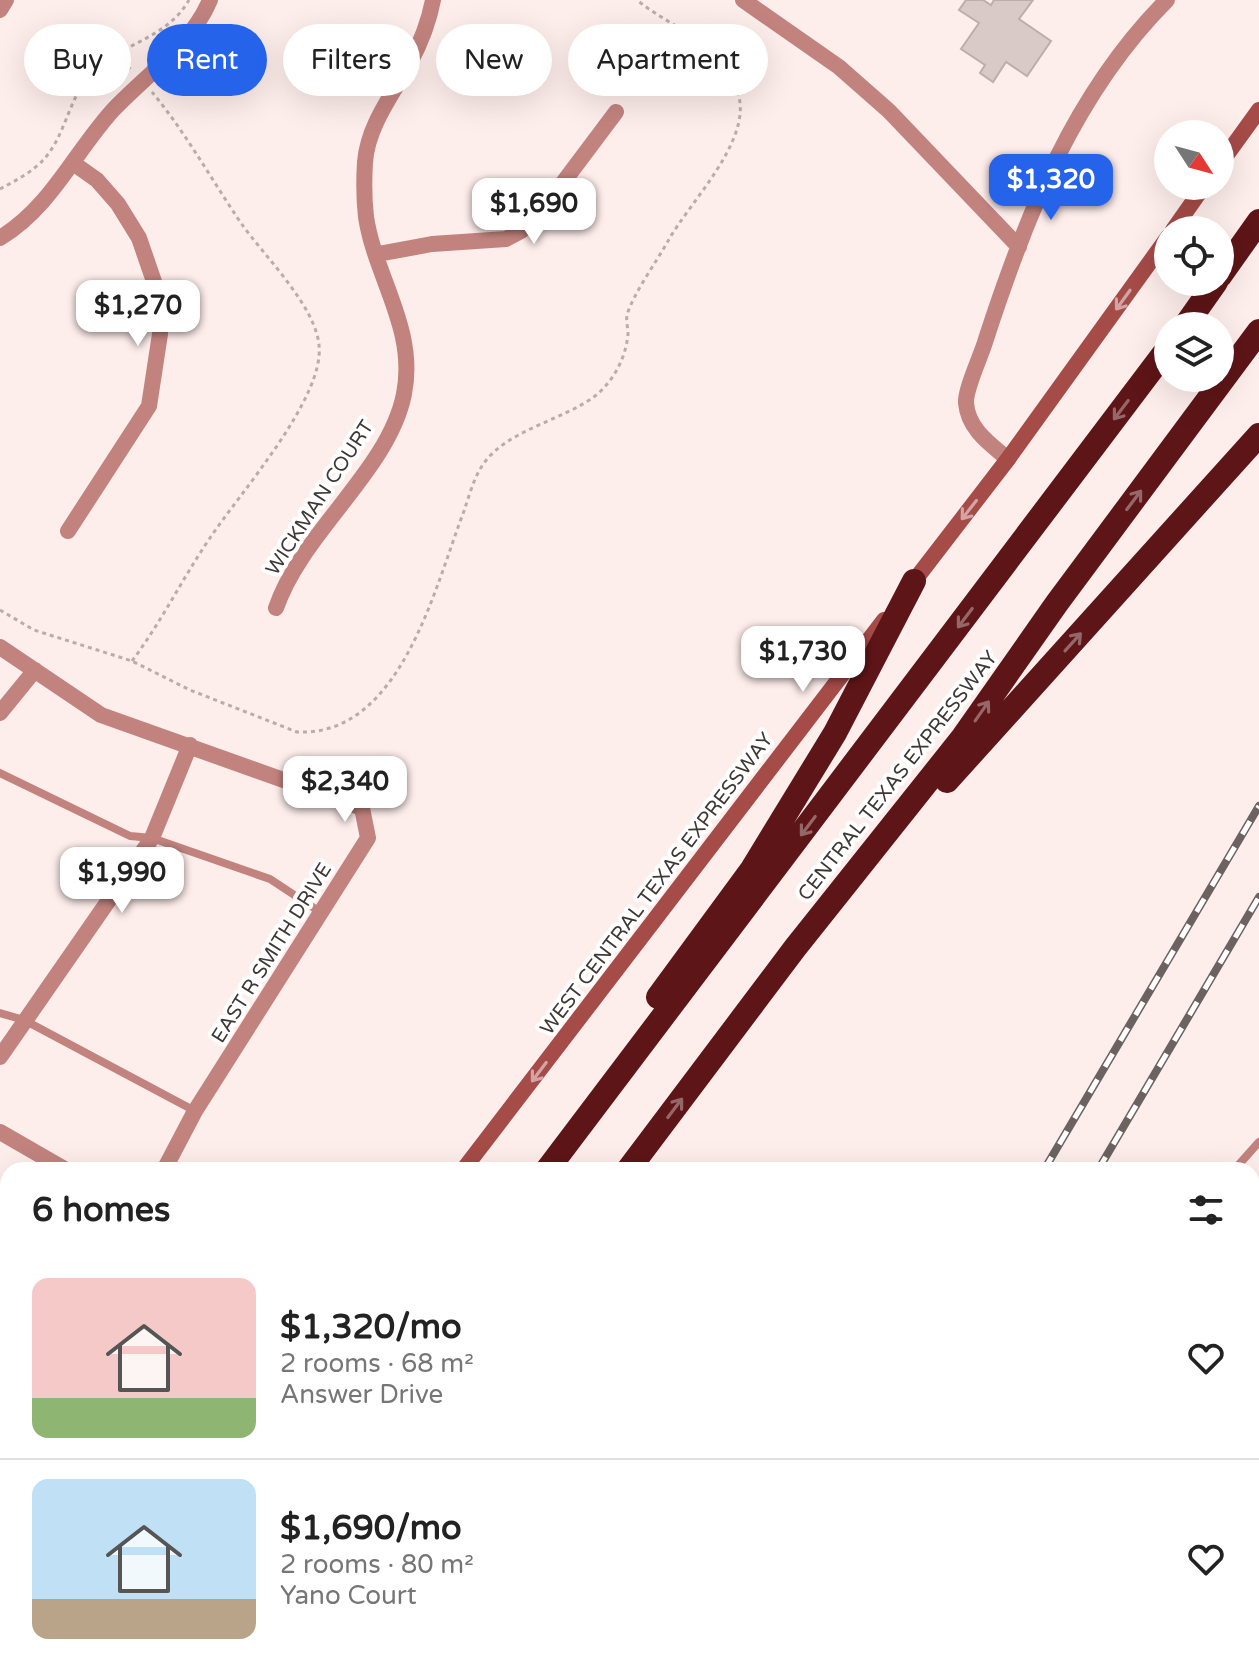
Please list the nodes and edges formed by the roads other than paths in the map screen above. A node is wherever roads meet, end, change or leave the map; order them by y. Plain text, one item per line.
1 (6, 0) edge
2 (210, 0) edge
3 (433, 0) edge
4 (743, 0) edge
5 (1167, 0) edge
6 (0, 10) edge
7 (1259, 110) edge
8 (616, 112) dead end
9 (1234, 145) edge
10 (73, 163) junction
11 (1259, 221) edge
12 (0, 238) edge
13 (1019, 247) junction
14 (378, 254) junction
15 (1154, 256) edge
16 (1234, 256) edge
17 (1259, 331) edge
18 (1154, 367) edge
19 (1259, 435) edge
20 (1008, 459) junction
21 (68, 531) dead end
22 (914, 581) junction
23 (276, 608) dead end
24 (0, 647) edge
25 (35, 670) junction
26 (0, 713) edge
27 (190, 745) junction
28 (0, 773) edge
29 (152, 838) junction
30 (320, 912) junction
31 (795, 948) junction
32 (0, 1013) edge
33 (24, 1020) junction
34 (0, 1057) edge
35 (195, 1111) junction
36 (580, 1126) junction
37 (0, 1132) edge
38 (1259, 1142) edge
39 (52, 1162) edge
40 (168, 1162) edge
41 (469, 1162) edge
42 (553, 1162) edge
43 (634, 1162) edge
44 (1241, 1162) edge

1 - 6 street
2 - 10 street
3 - 14 street, WICKMAN COURT
4 - 13 street
5 - 13 street
7 - 9 main road
8 - 14 street
10 - 12 street
10 - 21 street
11 - 16 highway
13 - 20 street
14 - 23 street, WICKMAN COURT
15 -> 20 main road, WEST CENTRAL TEXAS EXPRESSWAY
31 -> 17 highway, CENTRAL TEXAS EXPRESSWAY
18 -> 36 highway, CENTRAL TEXAS EXPRESSWAY
31 -> 19 highway
20 -> 22 main road, WEST CENTRAL TEXAS EXPRESSWAY
22 - 36 highway
22 -> 41 main road, WEST CENTRAL TEXAS EXPRESSWAY
24 - 25 street, EAST R SMITH DRIVE
25 - 26 street
25 - 27 street, EAST R SMITH DRIVE
27 - 29 street
27 - 30 street, EAST R SMITH DRIVE
28 - 29 lane
29 - 30 lane
29 - 33 street
30 - 35 street, EAST R SMITH DRIVE
43 -> 31 highway, CENTRAL TEXAS EXPRESSWAY
32 - 33 lane
33 - 34 street
33 - 35 lane
35 - 40 street, EAST R SMITH DRIVE
36 - 42 highway, CENTRAL TEXAS EXPRESSWAY
37 - 39 street
38 - 44 lane

